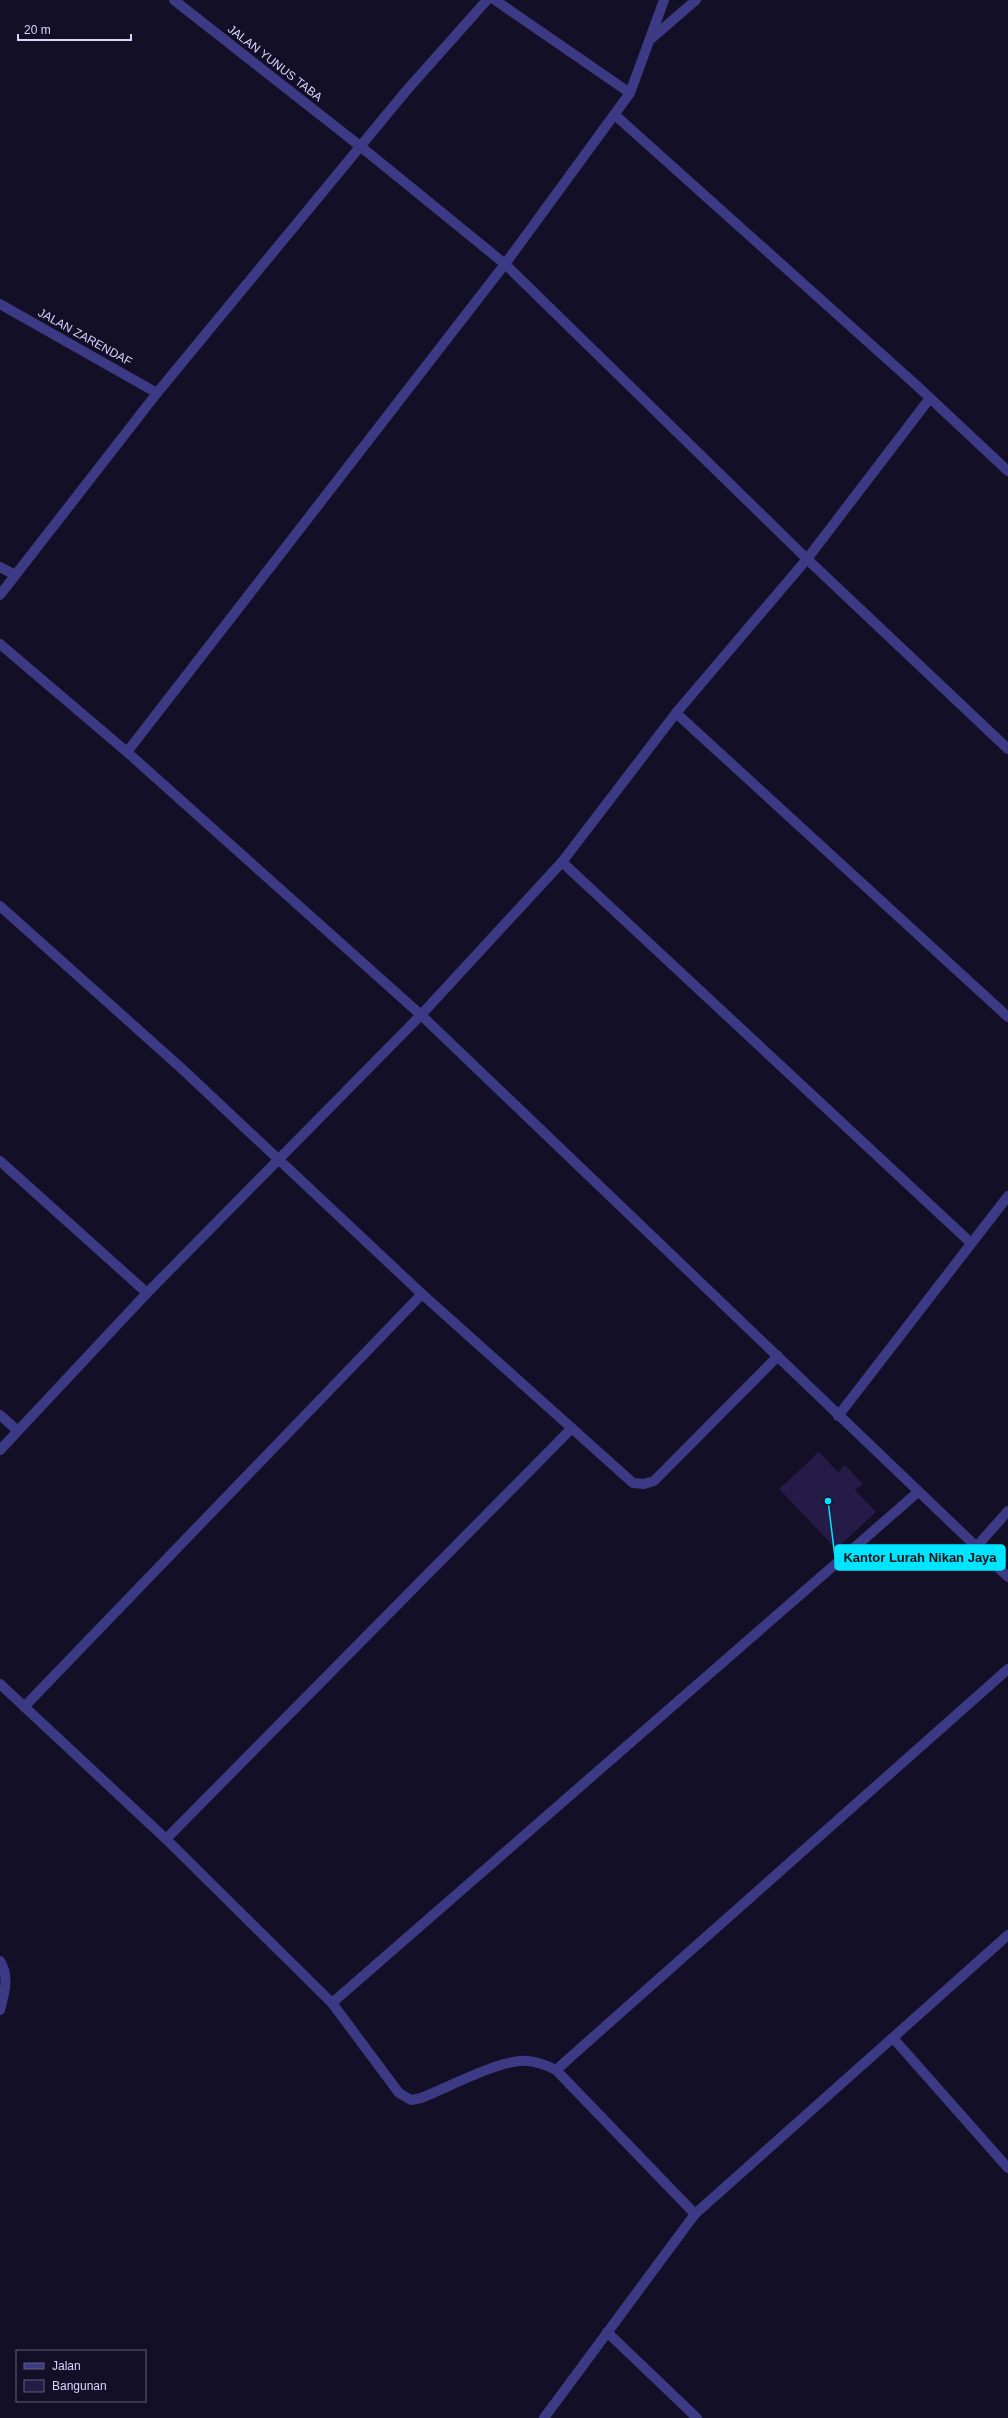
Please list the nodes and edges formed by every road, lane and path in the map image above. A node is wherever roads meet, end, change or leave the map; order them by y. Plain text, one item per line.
1 (174, 0) edge
2 (487, 0) edge
3 (495, 0) edge
4 (664, 0) edge
5 (696, 0) edge
6 (652, 38) junction
7 (630, 93) junction
8 (615, 115) junction
9 (360, 146) junction
10 (505, 264) junction
11 (0, 304) edge
12 (157, 393) junction
13 (930, 398) junction
14 (1008, 471) edge
15 (807, 559) junction
16 (0, 567) edge
17 (15, 575) junction
18 (0, 595) edge
19 (0, 644) edge
20 (676, 714) junction
21 (1008, 749) edge
22 (127, 752) junction
23 (562, 862) junction
24 (0, 906) edge
25 (421, 1015) junction
26 (1008, 1017) edge
27 (0, 1160) edge
28 (277, 1160) junction
29 (1008, 1196) edge
30 (971, 1244) junction
31 (147, 1293) junction
32 (422, 1294) junction
33 (778, 1356) junction
34 (0, 1415) edge
35 (838, 1416) junction
36 (572, 1428) junction
37 (18, 1431) junction
38 (0, 1450) edge
39 (918, 1492) junction
40 (1008, 1511) edge
41 (976, 1546) junction
42 (1008, 1577) edge
43 (1008, 1669) edge
44 (0, 1684) edge
45 (24, 1707) junction
46 (166, 1839) junction
47 (1008, 1935) edge
48 (0, 1961) edge
49 (332, 2003) junction
50 (0, 2010) edge
51 (893, 2038) junction
52 (556, 2070) junction
53 (1008, 2168) edge
54 (695, 2214) junction
55 (607, 2332) junction
56 (544, 2418) edge
57 (697, 2418) edge

1 - 9 street, JALAN YUNUS TABA
2 - 9 street
3 - 7 street
4 - 6 street
5 - 6 street
6 - 7 street
7 - 8 street
8 - 10 street
8 - 13 street
9 - 10 street, JALAN YUNUS TABA
9 - 12 street
10 - 15 street, JALAN YUNUS TABA
10 - 22 street
11 - 12 street, JALAN ZARENDAF
12 - 17 street
13 - 14 street
13 - 15 street
15 - 20 street
15 - 21 street, JALAN YUNUS TABA
16 - 17 street
17 - 18 street
19 - 22 street
20 - 23 street
20 - 26 street
22 - 25 street
23 - 25 street
23 - 30 street
24 - 28 street
25 - 28 street
25 - 33 street
27 - 31 street
28 - 31 street
28 - 32 street
29 - 30 street
30 - 35 street
31 - 37 street
32 - 36 street
32 - 45 street
33 - 35 street
33 - 36 street
34 - 37 street
35 - 39 street
36 - 46 street
37 - 38 street
39 - 41 street
39 - 49 street
40 - 41 street
41 - 42 street
43 - 52 street
44 - 45 street
45 - 46 street
46 - 49 street
47 - 51 street
48 - 50 street
49 - 52 street
51 - 53 street
51 - 54 street
52 - 54 street
54 - 55 street
55 - 56 street
55 - 57 street

